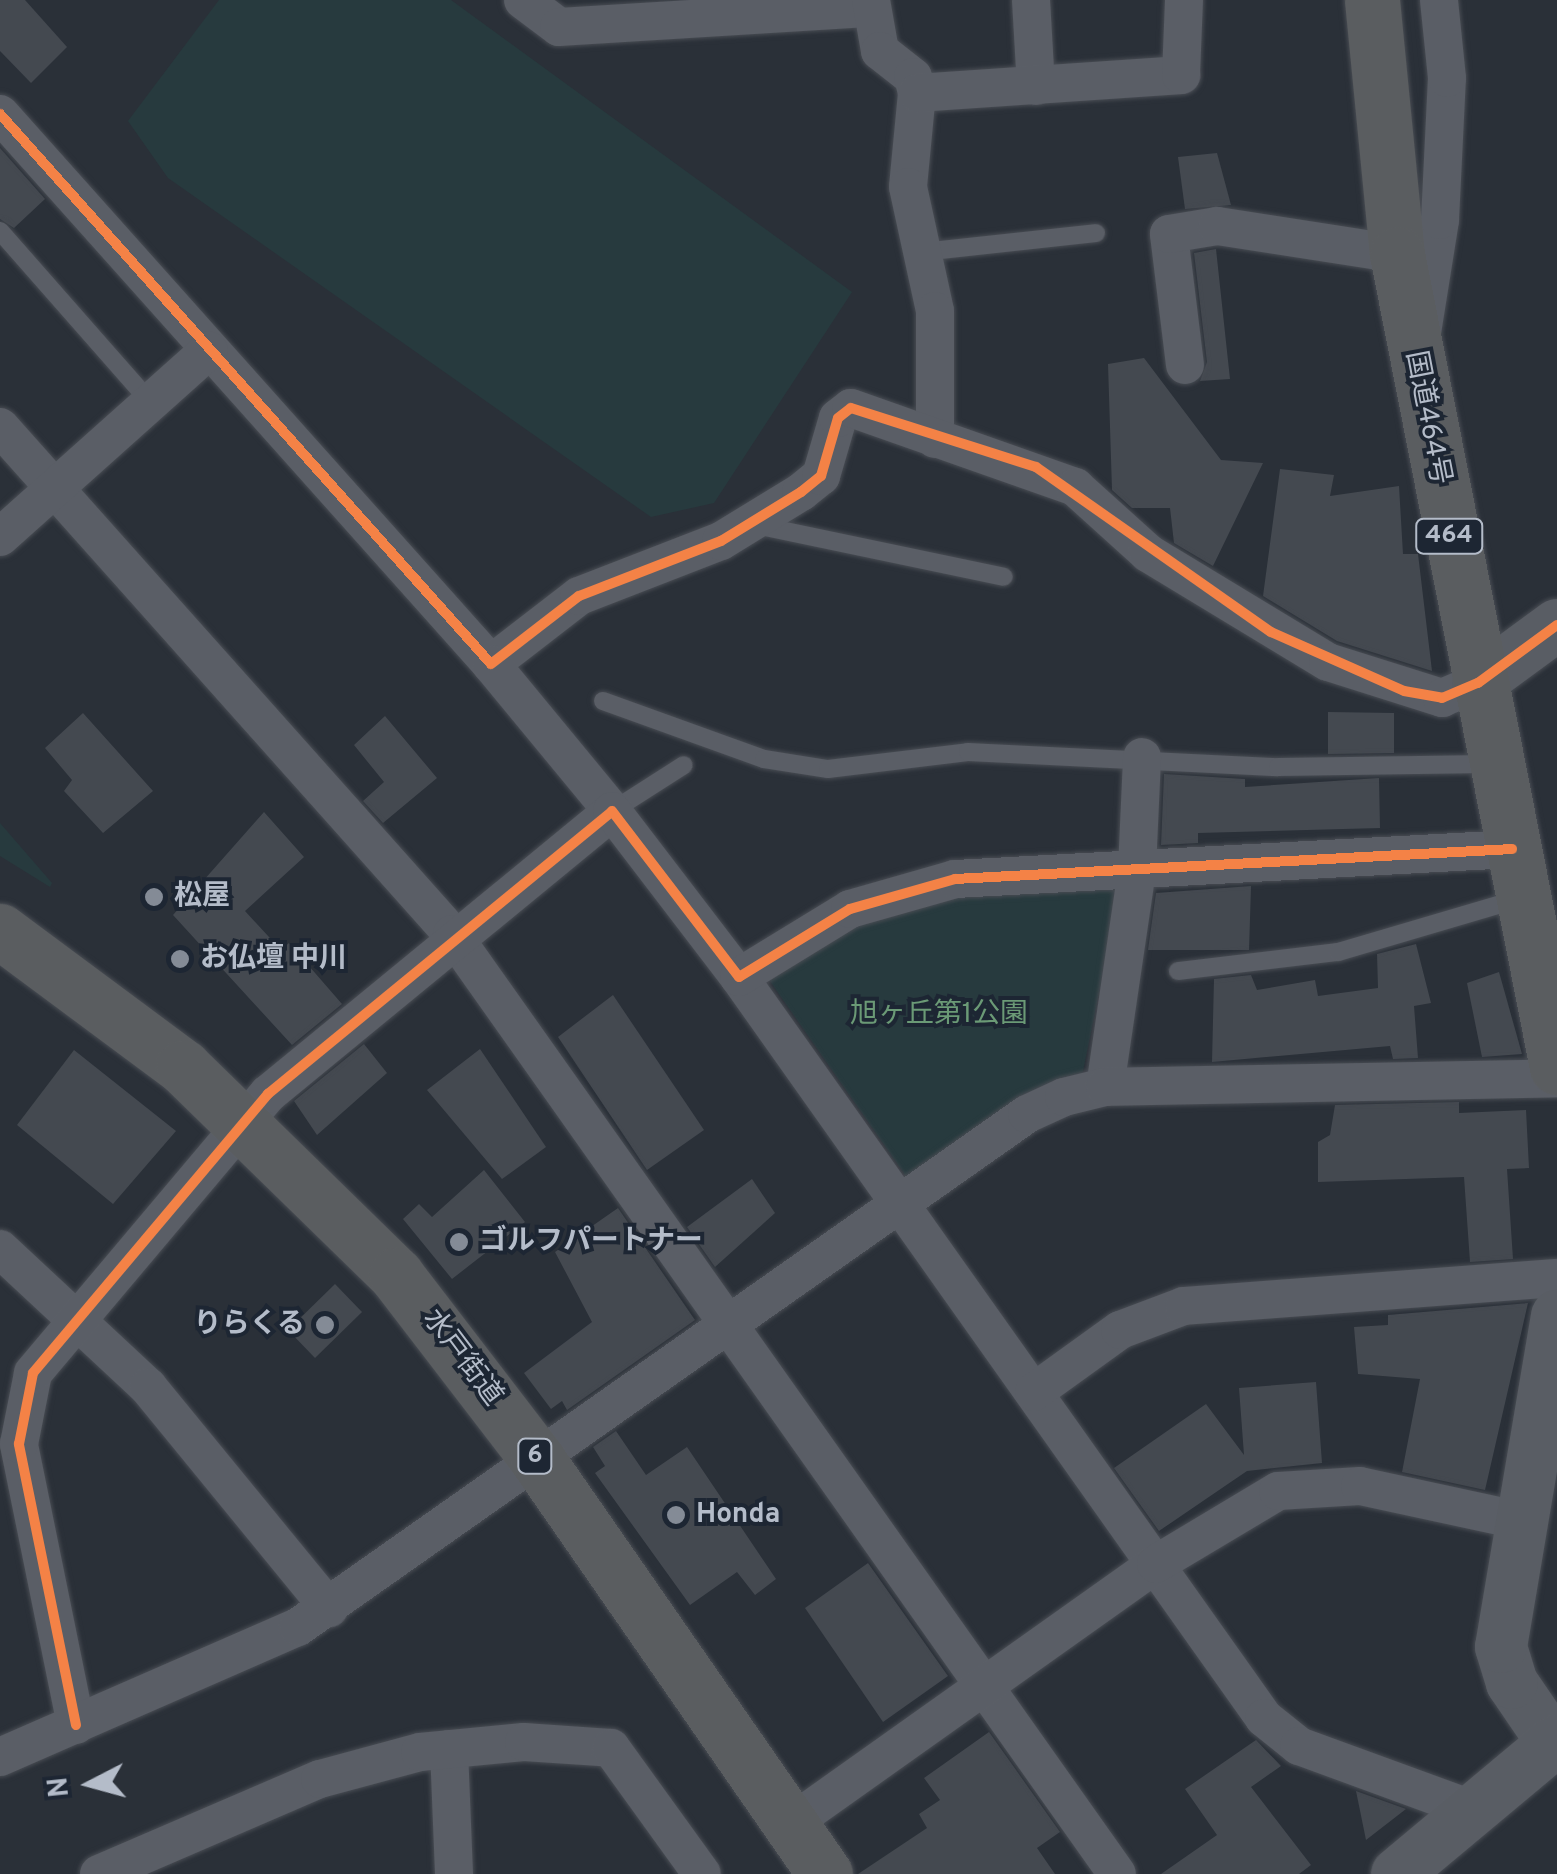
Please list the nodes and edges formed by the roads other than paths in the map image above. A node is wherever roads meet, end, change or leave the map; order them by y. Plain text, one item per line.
1 (523, 0) edge
2 (1030, 0) edge
3 (1184, 0) edge
4 (1372, 0) edge
5 (1439, 0) edge
6 (871, 4) edge
7 (756, 7) edge
8 (638, 10) edge
9 (1036, 86) junction
10 (916, 94) junction
11 (0, 114) edge
12 (0, 230) edge
13 (1096, 234) dead end
14 (922, 252) junction
15 (1397, 254) junction
16 (209, 350) junction
17 (1414, 355) junction
18 (1185, 365) dead end
19 (151, 403) junction
20 (0, 426) edge
21 (934, 439) junction
22 (55, 488) junction
23 (750, 524) junction
24 (0, 537) edge
25 (1004, 578) dead end
26 (1557, 625) edge
27 (491, 664) junction
28 (1478, 683) junction
29 (603, 701) dead end
30 (1142, 757) junction
31 (1494, 764) junction
32 (684, 765) dead end
33 (612, 811) junction
34 (1137, 869) junction
35 (1530, 882) edge
36 (0, 931) edge
37 (452, 934) junction
38 (1178, 971) dead end
39 (739, 977) junction
40 (1557, 1066) edge
41 (1557, 1078) edge
42 (1105, 1086) junction
43 (242, 1119) junction
44 (901, 1204) junction
45 (0, 1249) edge
46 (1557, 1278) edge
47 (75, 1314) junction
48 (1557, 1316) edge
49 (728, 1323) junction
50 (1034, 1392) junction
51 (537, 1458) junction
52 (1517, 1520) junction
53 (1156, 1564) junction
54 (329, 1608) junction
55 (990, 1686) junction
56 (76, 1725) junction
57 (1555, 1741) edge
58 (448, 1749) junction
59 (0, 1757) edge
60 (1474, 1810) junction
61 (790, 1824) junction
62 (171, 1860) edge
63 (99, 1874) edge
64 (454, 1874) edge
65 (702, 1874) edge
66 (826, 1874) edge
67 (1117, 1874) edge
68 (1397, 1874) edge

1 - 8 street
2 - 9 street
3 - 9 street
4 - 15 highway, 国道464号 / 464
5 - 17 street
6 - 7 street
6 - 10 street
7 - 8 street
9 - 10 street
10 - 14 street
11 - 16 street
12 - 19 lane
13 - 14 lane
14 - 21 street
15 - 17 highway, 国道464号 / 464
15 - 18 street
16 - 19 street
16 - 27 street
17 - 28 highway, 国道464号 / 464
19 - 22 street
20 - 22 street
21 - 23 street
21 - 28 street
22 - 24 street
22 - 37 street
23 - 25 lane
23 - 27 street
26 - 28 street
27 - 33 street
28 - 31 highway, 国道464号 / 464
29 - 30 lane
30 - 31 lane
30 - 34 street
31 - 35 highway, 国道464号 / 464
32 - 33 lane
33 - 37 street
33 - 39 street
34 - 35 street
34 - 39 street
34 - 42 street
35 - 38 lane
35 - 40 highway, 国道464号 / 464
36 - 43 highway, 水戸街道 / 6
37 - 43 street
37 - 49 street
39 - 44 street
41 - 42 street
42 - 44 street
43 - 47 street
43 - 51 highway, 水戸街道 / 6
44 - 49 street
44 - 50 street
45 - 47 street
46 - 50 street
47 - 54 street
47 - 56 street
48 - 52 street
49 - 51 street
49 - 55 street
50 - 53 street
51 - 54 street
51 - 61 highway, 水戸街道 / 6
52 - 53 street
52 - 57 street
53 - 55 street
53 - 60 street
54 - 56 street
55 - 61 street
55 - 67 street
56 - 59 street
57 - 60 street
58 - 62 street
58 - 64 street
58 - 65 street
60 - 68 street
61 - 66 highway, 水戸街道 / 6
62 - 63 street

